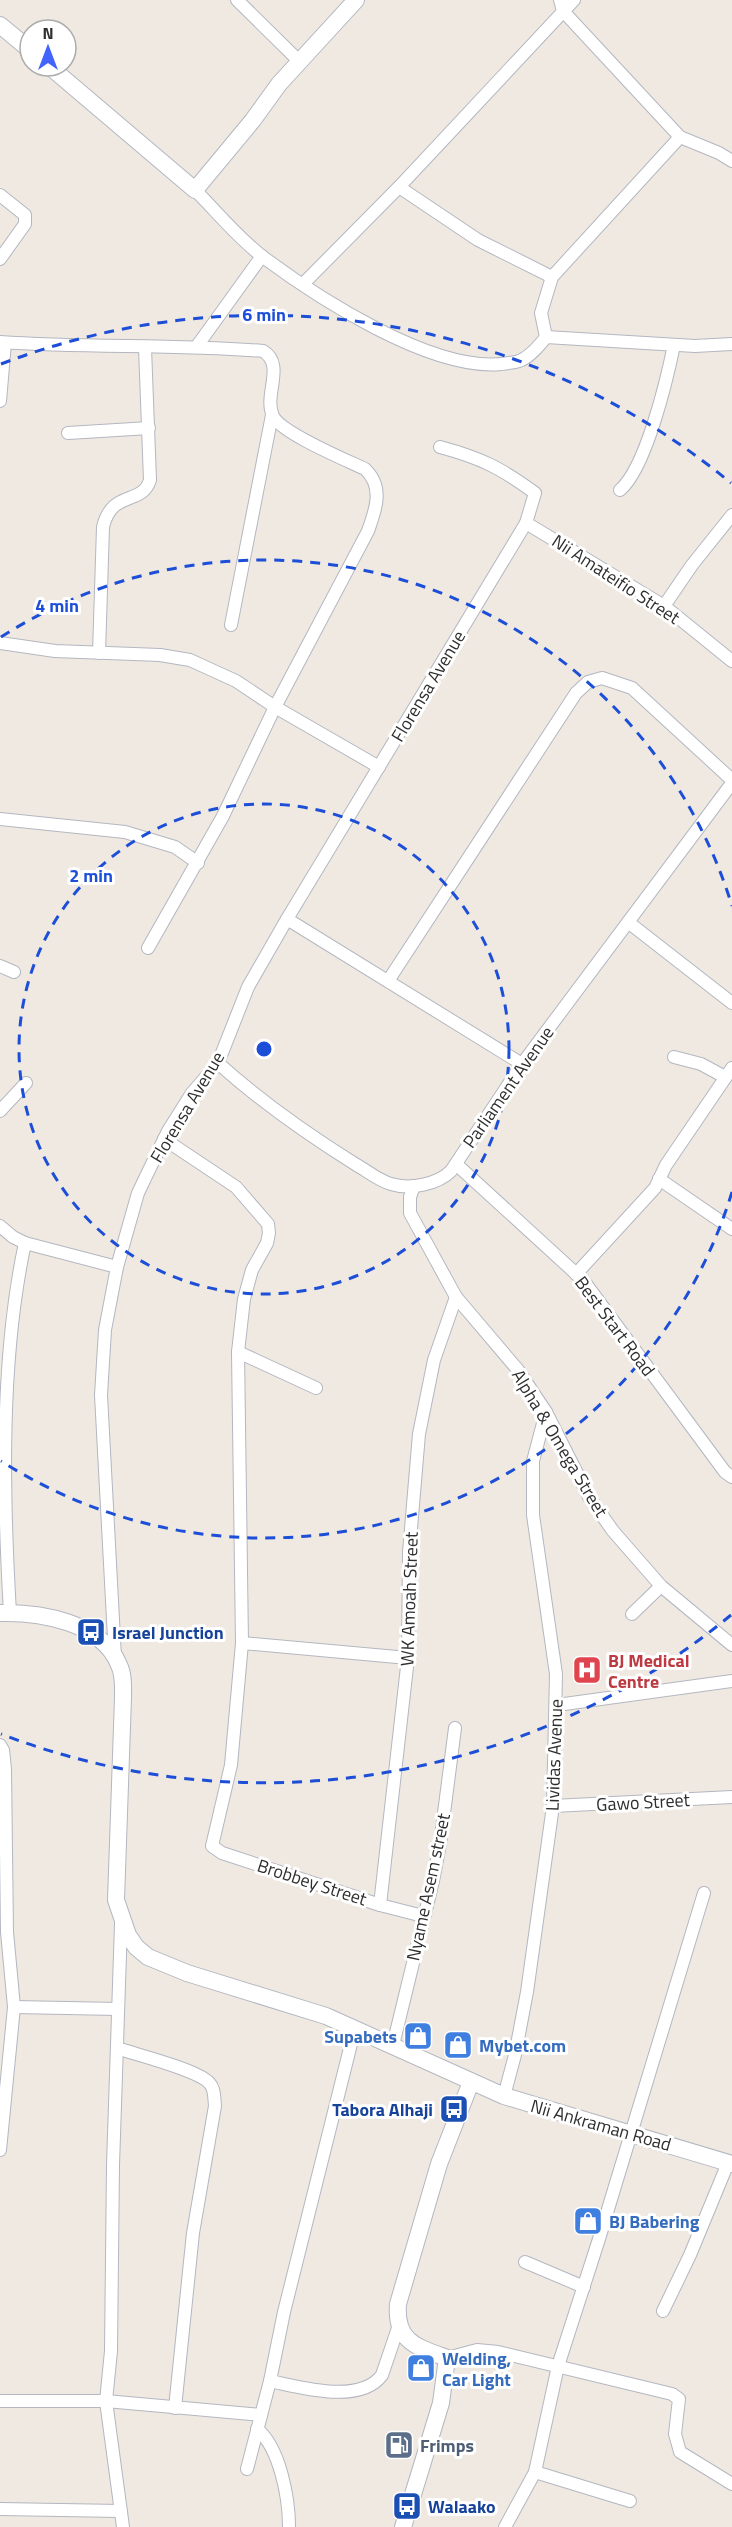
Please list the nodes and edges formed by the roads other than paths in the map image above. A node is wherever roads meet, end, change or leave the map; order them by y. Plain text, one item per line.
1 (237, 0) edge
2 (356, 0) edge
3 (574, 0) edge
4 (562, 5) edge
5 (0, 26) edge
6 (18, 40) edge
7 (299, 61) junction
8 (63, 78) edge
9 (680, 137) junction
10 (732, 161) edge
11 (399, 187) junction
12 (195, 190) junction
13 (0, 195) edge
14 (262, 256) junction
15 (0, 259) edge
16 (552, 278) junction
17 (303, 284) junction
18 (546, 337) junction
19 (2, 342) edge
20 (732, 344) edge
21 (674, 345) junction
22 (197, 346) junction
23 (145, 348) junction
24 (0, 401) edge
25 (272, 415) junction
26 (149, 428) junction
27 (68, 433) dead end
28 (440, 447) dead end
29 (620, 490) dead end
30 (732, 515) edge
31 (526, 523) junction
32 (664, 606) junction
33 (231, 625) dead end
34 (0, 643) edge
35 (99, 653) junction
36 (732, 662) edge
37 (275, 707) junction
38 (379, 767) junction
39 (732, 781) edge
40 (0, 819) edge
41 (198, 863) junction
42 (287, 919) junction
43 (628, 922) junction
44 (148, 948) dead end
45 (0, 966) edge
46 (14, 972) dead end
47 (388, 981) junction
48 (732, 1003) edge
49 (674, 1058) dead end
50 (218, 1063) junction
51 (522, 1064) junction
52 (728, 1073) edge
53 (26, 1083) dead end
54 (0, 1111) edge
55 (164, 1139) junction
56 (456, 1164) junction
57 (659, 1179) junction
58 (414, 1186) junction
59 (0, 1226) edge
60 (732, 1229) edge
61 (26, 1243) junction
62 (117, 1267) junction
63 (576, 1274) junction
64 (456, 1297) junction
65 (4, 1309) edge
66 (238, 1352) junction
67 (316, 1388) dead end
68 (546, 1412) junction
69 (732, 1477) edge
70 (661, 1586) junction
71 (5, 1613) edge
72 (632, 1614) dead end
73 (242, 1643) junction
74 (732, 1645) edge
75 (115, 1657) junction
76 (408, 1658) junction
77 (732, 1681) edge
78 (557, 1705) junction
79 (455, 1728) dead end
80 (0, 1745) edge
81 (732, 1797) edge
82 (553, 1806) junction
83 (704, 1893) dead end
84 (380, 1905) junction
85 (423, 1916) junction
86 (121, 1919) junction
87 (14, 2007) junction
88 (118, 2009) junction
89 (355, 2028) junction
90 (393, 2045) junction
91 (117, 2048) junction
92 (471, 2082) junction
93 (504, 2097) junction
94 (2, 2114) edge
95 (630, 2133) junction
96 (0, 2150) edge
97 (730, 2163) edge
98 (525, 2262) dead end
99 (584, 2287) junction
100 (663, 2311) dead end
101 (399, 2325) junction
102 (447, 2358) junction
103 (558, 2366) junction
104 (270, 2381) junction
105 (0, 2401) edge
106 (106, 2401) junction
107 (175, 2408) junction
108 (261, 2415) junction
109 (257, 2429) junction
110 (247, 2469) dead end
111 (535, 2472) junction
112 (732, 2484) edge
113 (630, 2501) dead end
114 (0, 2509) edge
115 (121, 2511) junction
116 (123, 2527) edge
117 (289, 2527) edge
118 (403, 2527) edge
119 (505, 2527) edge

1 - 7 street
2 - 7 street
3 - 4 street
4 - 9 street
4 - 11 street
5 - 6 street
7 - 12 street
8 - 12 street
9 - 10 street
9 - 16 street
11 - 16 street
11 - 17 street
12 - 14 street
13 - 15 street
14 - 17 street
14 - 22 street
16 - 18 street
17 - 18 street
18 - 21 street
19 - 23 street
19 - 24 street
20 - 21 street
21 - 29 street
22 - 23 street
22 - 25 street
23 - 26 street
25 - 33 street
25 - 37 street
26 - 27 street
26 - 35 street
28 - 31 street, Florensa Avenue
30 - 32 street
31 - 32 street, Nii Amateifio Street
31 - 38 street, Florensa Avenue
32 - 36 street, Nii Amateifio Street
34 - 35 street
35 - 37 street
37 - 38 street
37 - 41 street
38 - 42 street, Florensa Avenue
39 - 43 street, Parliament Avenue
39 - 47 street
40 - 41 street
41 - 44 street
42 - 47 street
42 - 50 street, Florensa Avenue
43 - 48 street
43 - 51 street, Parliament Avenue
45 - 46 street
47 - 51 street
49 - 52 street
50 - 55 street, Florensa Avenue
50 - 58 street, Parliament Avenue
51 - 56 street, Parliament Avenue
52 - 57 street
53 - 54 street
55 - 62 street, Florensa Avenue
55 - 66 street
56 - 58 street, Parliament Avenue
56 - 63 street, Best Start Road
57 - 60 street
57 - 63 street
58 - 64 street, Alpha & Omega Street
59 - 61 street
61 - 62 street
61 - 65 street
62 - 75 street, Florensa Avenue
63 - 69 street, Best Start Road
64 - 68 street, Alpha & Omega Street
64 - 76 street, WK Amoah Street
65 - 71 street
66 - 67 street
66 - 73 street
68 - 70 street, Alpha & Omega Street
68 - 78 street, Lividas Avenue
70 - 72 street
70 - 74 street, Alpha & Omega Street
71 - 75 street
73 - 76 street
73 - 84 street, Brobbey Street
75 - 86 street, Nii Ankraman Road
76 - 84 street, WK Amoah Street
77 - 78 street
78 - 82 street, Lividas Avenue
79 - 85 street, Nyame Asem street
80 - 87 street
81 - 82 street, Gawo Street
82 - 93 street, Lividas Avenue
83 - 95 street
84 - 85 street, Brobbey Street
85 - 90 street, Nyame Asem street
86 - 88 street
86 - 89 street, Nii Ankraman Road
87 - 88 street
87 - 94 street
88 - 91 street
89 - 90 street, Nii Ankraman Road
89 - 104 street
90 - 92 street, Nii Ankraman Road
91 - 106 street
91 - 107 street
92 - 93 street, Nii Ankraman Road
92 - 101 street
93 - 95 street, Nii Ankraman Road
94 - 96 street
95 - 97 street, Nii Ankraman Road
95 - 99 street
97 - 100 street
98 - 99 street
99 - 103 street
101 - 102 street
101 - 104 street
102 - 103 street
102 - 118 street
103 - 111 street
103 - 112 street
104 - 108 street
105 - 106 street
106 - 107 street
106 - 115 street
107 - 108 street
108 - 109 street
109 - 110 street
109 - 117 street
111 - 113 street
111 - 119 street
114 - 115 street
115 - 116 street

